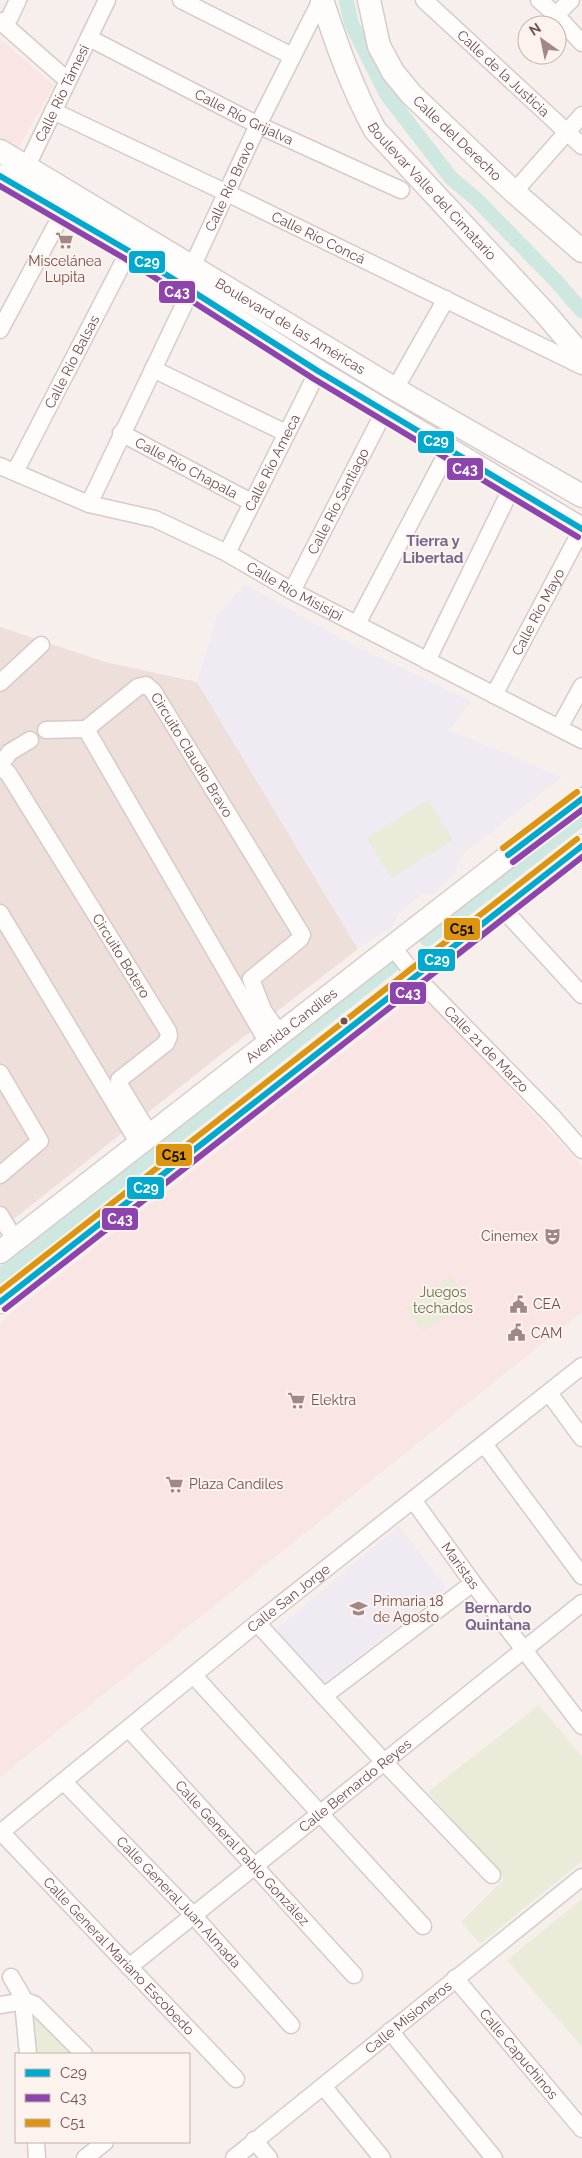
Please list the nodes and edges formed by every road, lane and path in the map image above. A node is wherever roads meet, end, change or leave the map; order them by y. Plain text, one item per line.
1 (18, 0) edge
2 (107, 0) edge
3 (181, 0) edge
4 (322, 0) edge
5 (369, 0) edge
6 (424, 0) edge
7 (539, 0) edge
8 (571, 0) edge
9 (556, 15) joint
10 (3, 23) edge
11 (567, 27) edge
12 (89, 38) junction
13 (582, 43) edge
14 (292, 56) junction
15 (67, 80) junction
16 (53, 111) junction
17 (582, 115) edge
18 (258, 125) junction
19 (566, 132) junction
20 (582, 146) edge
21 (0, 151) edge
22 (14, 176) edge
23 (401, 190) dead end
24 (227, 192) junction
25 (514, 192) junction
26 (63, 212) junction
27 (129, 251) junction
28 (582, 251) edge
29 (192, 266) junction
30 (190, 290) junction
31 (446, 299) junction
32 (0, 330) edge
33 (582, 356) edge
34 (582, 366) edge
35 (153, 370) junction
36 (318, 371) junction
37 (396, 389) junction
38 (385, 410) junction
39 (286, 433) junction
40 (121, 434) junction
41 (449, 449) junction
42 (7, 469) edge
43 (512, 487) junction
44 (582, 496) edge
45 (251, 502) junction
46 (89, 504) junction
47 (582, 529) edge
48 (227, 553) junction
49 (292, 591) junction
50 (357, 624) junction
51 (41, 646) dead end
52 (427, 661) junction
53 (0, 683) edge
54 (582, 686) edge
55 (494, 695) junction
56 (559, 728) junction
57 (86, 729) junction
58 (46, 730) dead end
59 (30, 740) dead end
60 (582, 740) edge
61 (0, 766) edge
62 (582, 799) edge
63 (582, 846) edge
64 (503, 909) junction
65 (0, 913) edge
66 (395, 950) junction
67 (413, 972) junction
68 (582, 995) edge
69 (274, 1038) junction
70 (0, 1073) edge
71 (144, 1140) junction
72 (582, 1150) edge
73 (0, 1175) edge
74 (0, 1215) edge
75 (4, 1247) edge
76 (0, 1302) edge
77 (582, 1366) edge
78 (549, 1393) junction
79 (582, 1438) edge
80 (484, 1444) junction
81 (413, 1500) junction
82 (582, 1576) edge
83 (473, 1583) junction
84 (582, 1603) edge
85 (257, 1623) junction
86 (523, 1650) junction
87 (194, 1676) junction
88 (324, 1696) junction
89 (582, 1726) edge
90 (129, 1729) junction
91 (385, 1763) junction
92 (64, 1782) junction
93 (320, 1814) junction
94 (1, 1833) edge
95 (254, 1866) junction
96 (492, 1876) dead end
97 (582, 1877) edge
98 (193, 1914) junction
99 (423, 1926) dead end
100 (129, 1967) junction
101 (354, 1975) dead end
102 (11, 1977) dead end
103 (455, 1978) junction
104 (0, 2005) edge
105 (24, 2007) junction
106 (0, 2016) edge
107 (291, 2025) dead end
108 (390, 2032) junction
109 (28, 2053) edge
110 (83, 2053) edge
111 (236, 2079) dead end
112 (322, 2086) junction
113 (582, 2128) edge
114 (254, 2140) junction
115 (36, 2143) edge
116 (104, 2143) edge
117 (37, 2158) edge
118 (85, 2158) edge
119 (234, 2158) edge
120 (269, 2158) edge
121 (382, 2158) edge
122 (494, 2158) edge

1 - 10 street
2 - 12 street, Calle Río Támesi
3 - 14 street
4 - 14 street, Calle Río Bravo
4 - 33 main road, Boulevar Valle del Cimatario
5 - 25 main road, Calle del Derecho
6 - 19 street, Calle de la Justicia
7 - 9 street
8 - 9 street
10 - 15 street
11 - 13 street
12 - 15 street, Calle Río Támesi
12 - 18 street, Calle Río Grijalva
14 - 18 street, Calle Río Bravo
15 - 16 street, Calle Río Támesi
16 - 22 street, Calle Río Támesi
16 - 24 street, Calle Río Concá
17 - 19 street
18 - 23 street, Calle Río Grijalva
18 - 24 street, Calle Río Bravo
19 - 20 street, Calle de la Justicia
19 - 25 street
21 - 22 main road, Boulevard de las Américas
22 - 26 main road, Boulevard de las Américas
22 - 29 main road, Boulevard de las Américas
24 - 29 street, Calle Río Bravo
24 - 31 street, Calle Río Concá
25 - 28 main road, Calle del Derecho
26 - 27 main road, Boulevard de las Américas
26 - 32 street
27 - 30 main road, Boulevard de las Américas
27 - 42 street, Calle Río Balsas
29 - 37 main road, Boulevard de las Américas
30 - 35 street
30 - 36 main road, Boulevard de las Américas
31 - 34 street, Calle Río Concá
31 - 37 street
35 - 39 street
35 - 40 street
36 - 38 main road, Boulevard de las Américas
36 - 39 street, Calle Río Ameca
37 - 44 main road, Boulevard de las Américas
38 - 41 main road, Boulevard de las Américas
38 - 49 street, Calle Río Santiago
39 - 45 street, Calle Río Ameca
40 - 45 street, Calle Río Chapala
40 - 46 street
41 - 43 main road, Boulevard de las Américas
41 - 50 street
42 - 46 street, Calle Río Misisipi
43 - 47 main road, Boulevard de las Américas
43 - 52 street
45 - 48 street, Calle Río Ameca
46 - 48 street, Calle Río Misisipi
47 - 55 street, Calle Río Mayo
48 - 49 street, Calle Río Misisipi
49 - 50 street, Calle Río Misisipi
50 - 52 street, Calle Río Misisipi
51 - 53 street
52 - 55 street, Calle Río Misisipi
54 - 56 street
55 - 56 street, Calle Río Misisipi
56 - 60 street, Calle Río Misisipi
57 - 58 street
57 - 69 street
57 - 69 street, Circuito Claudio Bravo
59 - 61 street
61 - 71 street, Circuito Botero
62 - 66 main road, Avenida Candiles
63 - 64 main road
64 - 67 main road
64 - 68 street
65 - 71 street
66 - 67 street, Calle 21 de Marzo
66 - 69 main road, Avenida Candiles
67 - 72 street, Calle 21 de Marzo
67 - 76 main road
69 - 71 main road, Avenida Candiles
70 - 73 street
71 - 75 main road, Avenida Candiles
74 - 75 street
77 - 78 street, Calle San Jorge
78 - 79 street
78 - 80 street, Calle San Jorge
80 - 81 street, Calle San Jorge
80 - 82 street
81 - 83 street, Maristas
81 - 85 street, Calle San Jorge
83 - 86 street, Maristas
83 - 88 street
84 - 86 street, Calle Bernardo Reyes
85 - 87 street, Calle San Jorge
85 - 88 street
86 - 89 street, Maristas
86 - 91 street, Calle Bernardo Reyes
87 - 90 street, Calle San Jorge
87 - 93 street
88 - 91 street
90 - 92 street, Calle San Jorge
90 - 95 street, Calle General Pablo González
91 - 93 street, Calle Bernardo Reyes
91 - 96 street
92 - 94 street, Calle San Jorge
92 - 98 street, Calle General Juan Almada
93 - 95 street, Calle Bernardo Reyes
93 - 99 street
94 - 100 street, Calle General Mariano Escobedo
95 - 98 street, Calle Bernardo Reyes
95 - 101 street, Calle General Pablo González
97 - 103 street, Calle Misioneros
98 - 100 street, Calle Bernardo Reyes
98 - 107 street, Calle General Juan Almada
100 - 111 street, Calle General Mariano Escobedo
102 - 105 street
103 - 108 street, Calle Misioneros
103 - 113 street, Calle Capuchinos
104 - 105 street
105 - 106 street
105 - 109 street
105 - 110 street
108 - 112 street, Calle Misioneros
108 - 122 street
112 - 114 street, Calle Misioneros
112 - 121 street
114 - 119 street, Calle Misioneros
114 - 120 street
115 - 117 street
116 - 118 street

